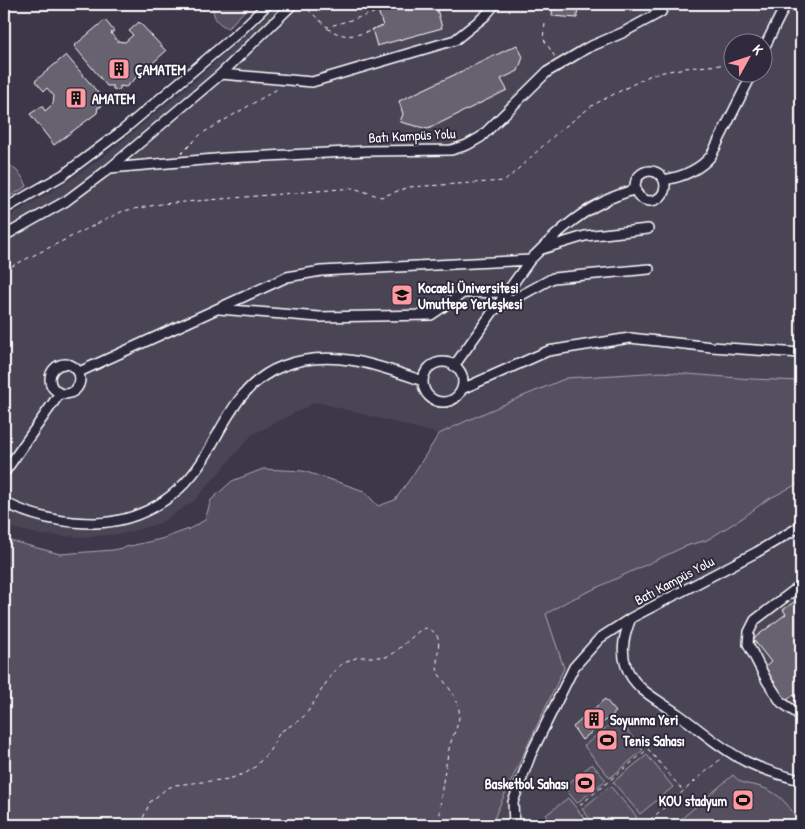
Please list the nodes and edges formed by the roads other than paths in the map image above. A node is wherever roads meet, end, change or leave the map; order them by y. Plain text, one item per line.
1 (268, 4) edge
2 (293, 4) edge
3 (495, 4) edge
4 (665, 4) edge
5 (786, 4) edge
6 (772, 32) edge
7 (221, 74) junction
8 (748, 82) edge
9 (110, 168) junction
10 (664, 180) junction
11 (636, 189) junction
12 (4, 209) edge
13 (648, 229) dead end
14 (4, 236) edge
15 (540, 250) junction
16 (530, 260) junction
17 (649, 269) dead end
18 (507, 292) junction
19 (216, 309) junction
20 (494, 310) junction
21 (801, 353) edge
22 (454, 366) junction
23 (79, 372) junction
24 (423, 381) junction
25 (462, 389) junction
26 (60, 393) junction
27 (4, 473) edge
28 (4, 502) edge
29 (801, 526) edge
30 (801, 585) edge
31 (632, 618) junction
32 (801, 716) edge
33 (801, 780) edge
34 (514, 825) edge

1 - 12 street
2 - 7 street
3 - 7 street
4 - 9 street, Batı Kampüs Yolu
5 - 6 street
7 - 9 street
8 - 10 street
9 - 14 street
10 - 11 street
10 - 11 street
11 - 15 street
13 - 15 street
15 - 16 street
16 - 18 street
16 - 19 street
17 - 20 street
18 - 19 street
18 - 20 street
19 - 23 street
20 - 22 street
21 - 25 street
22 - 24 street
22 - 25 street
23 - 26 street
23 - 26 street
24 - 25 street
24 - 28 street
26 - 27 street
29 - 31 street, Batı Kampüs Yolu
30 - 32 street
31 - 33 street, Batı Kampüs Yolu
31 - 34 street

